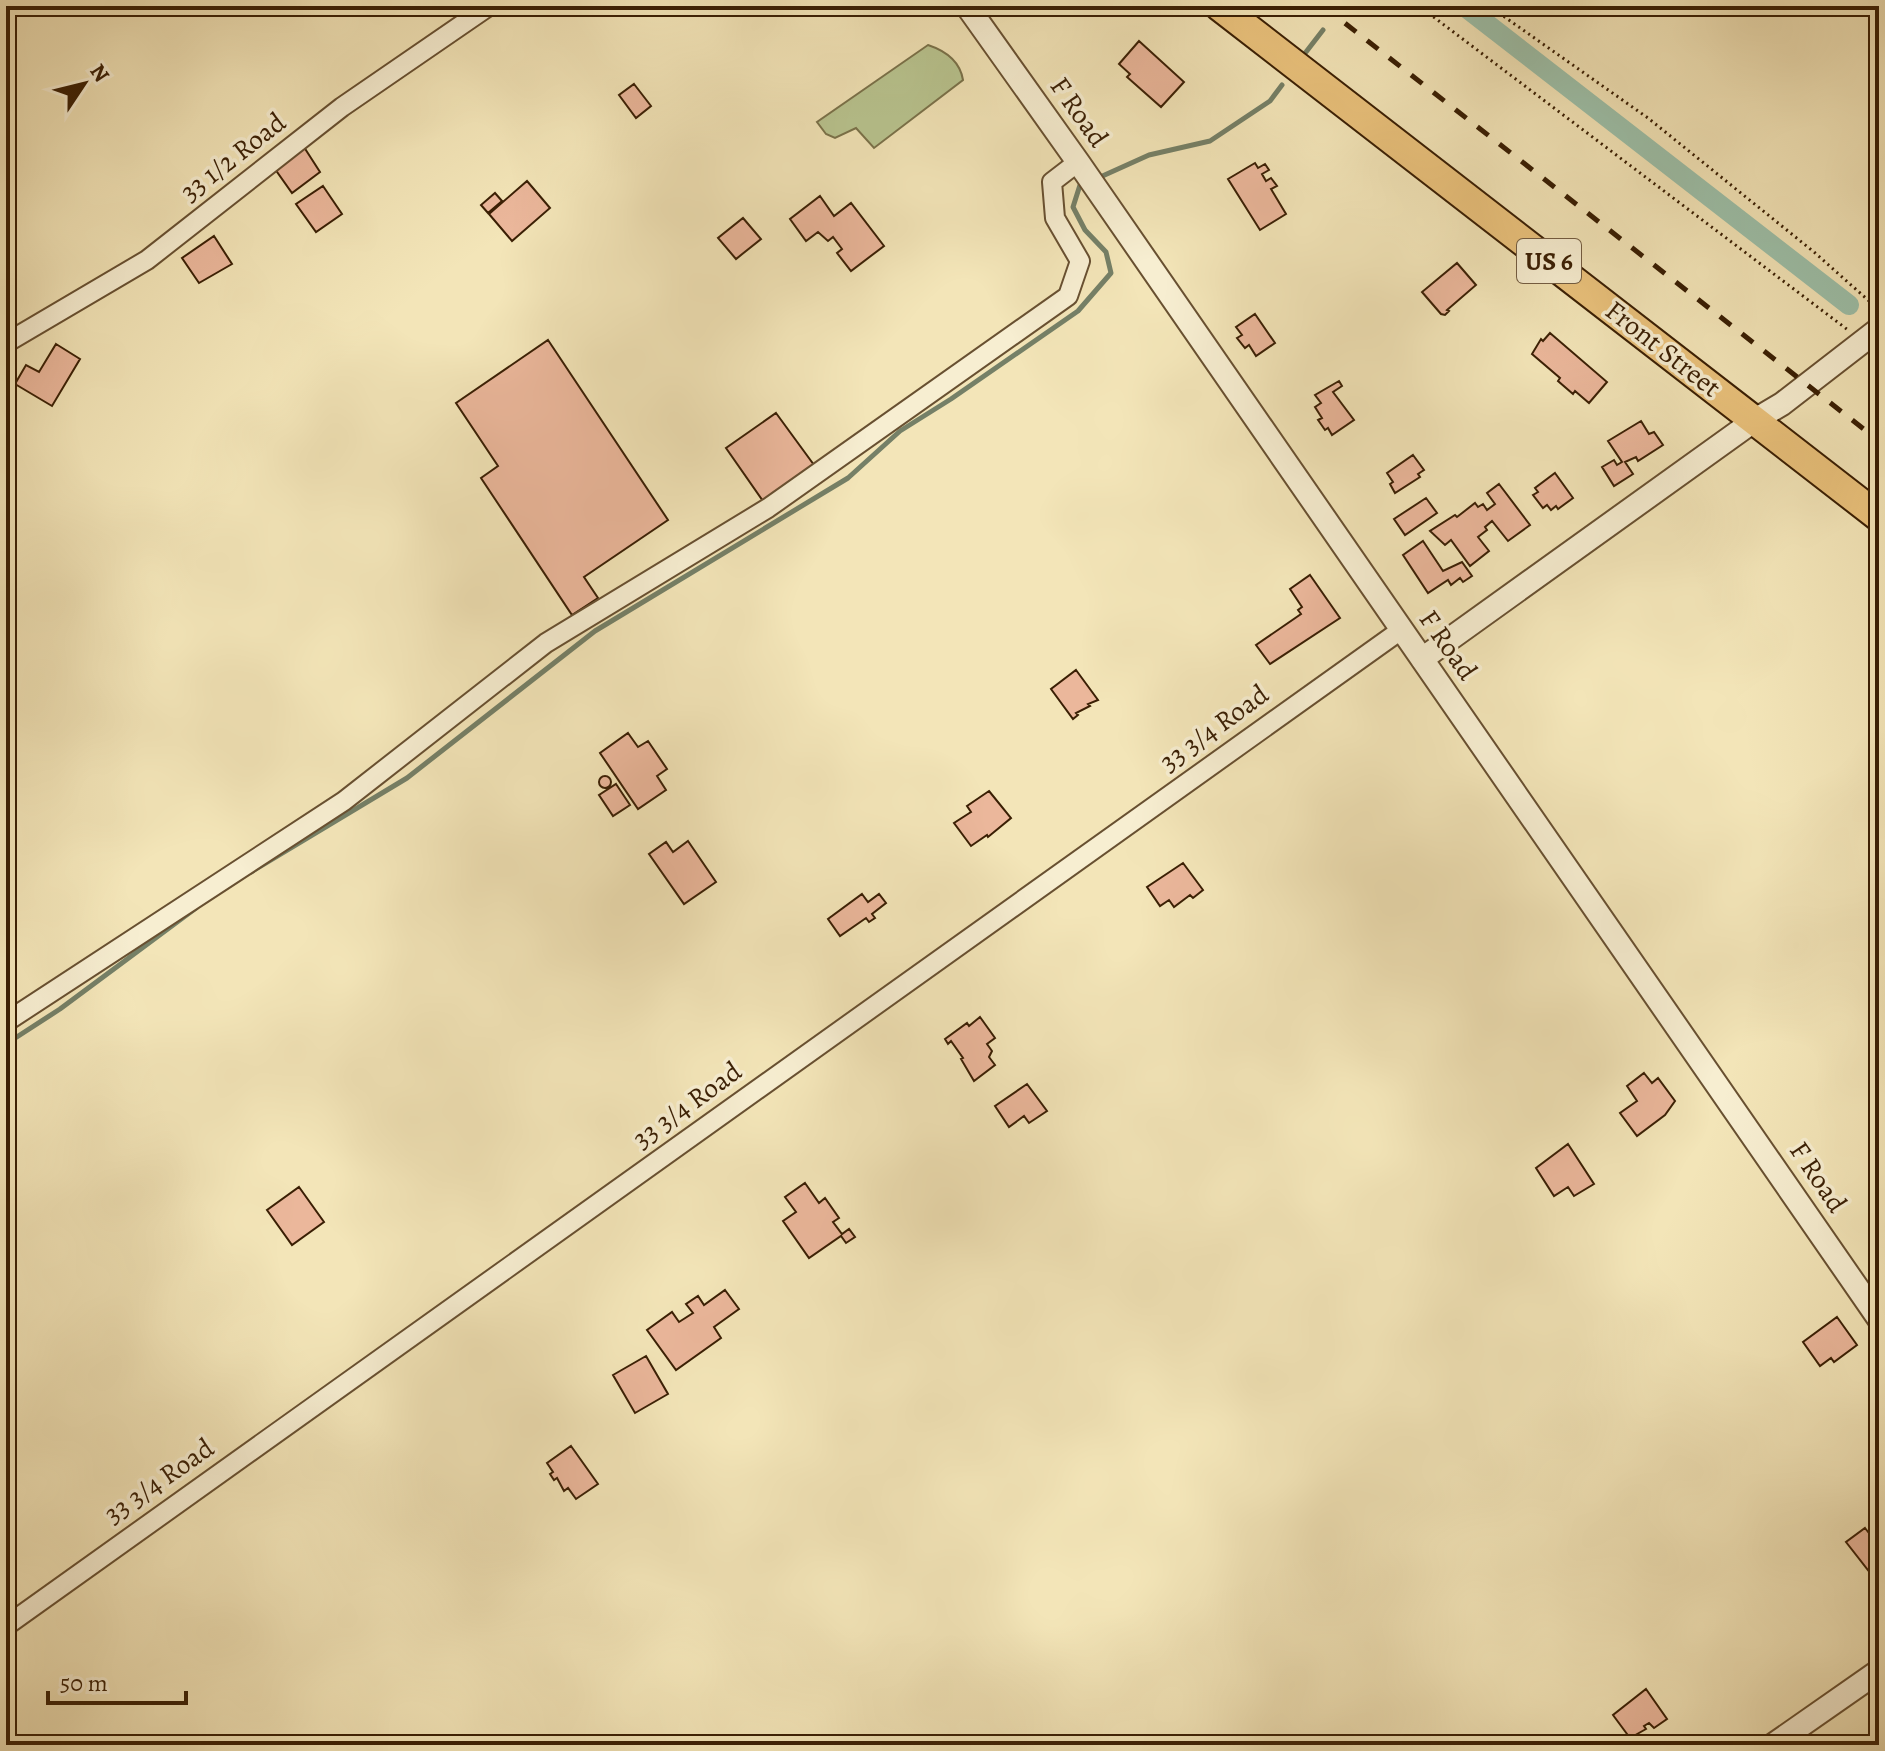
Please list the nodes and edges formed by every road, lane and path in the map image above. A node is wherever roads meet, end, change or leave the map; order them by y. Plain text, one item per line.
1 (489, 6) edge
2 (967, 6) edge
3 (1219, 6) edge
4 (1419, 6) edge
5 (1489, 6) edge
6 (1078, 162) junction
7 (1879, 309) edge
8 (1871, 335) edge
9 (6, 343) edge
10 (1755, 420) junction
11 (1879, 517) edge
12 (1401, 630) junction
13 (1422, 659) junction
14 (6, 1022) edge
15 (1879, 1319) edge
16 (6, 1626) edge
17 (1879, 1671) edge
18 (1773, 1745) edge

1 - 9 street, 33 1/2 Road
2 - 6 street, F Road
3 - 10 main road, Front Street / US 6
4 - 8 path
5 - 7 path
6 - 12 street, F Road
6 - 14 street
8 - 10 street
10 - 11 main road, Front Street / US 6
10 - 13 street
12 - 13 street, F Road
12 - 16 street, 33 3/4 Road
13 - 15 street, F Road
17 - 18 street

